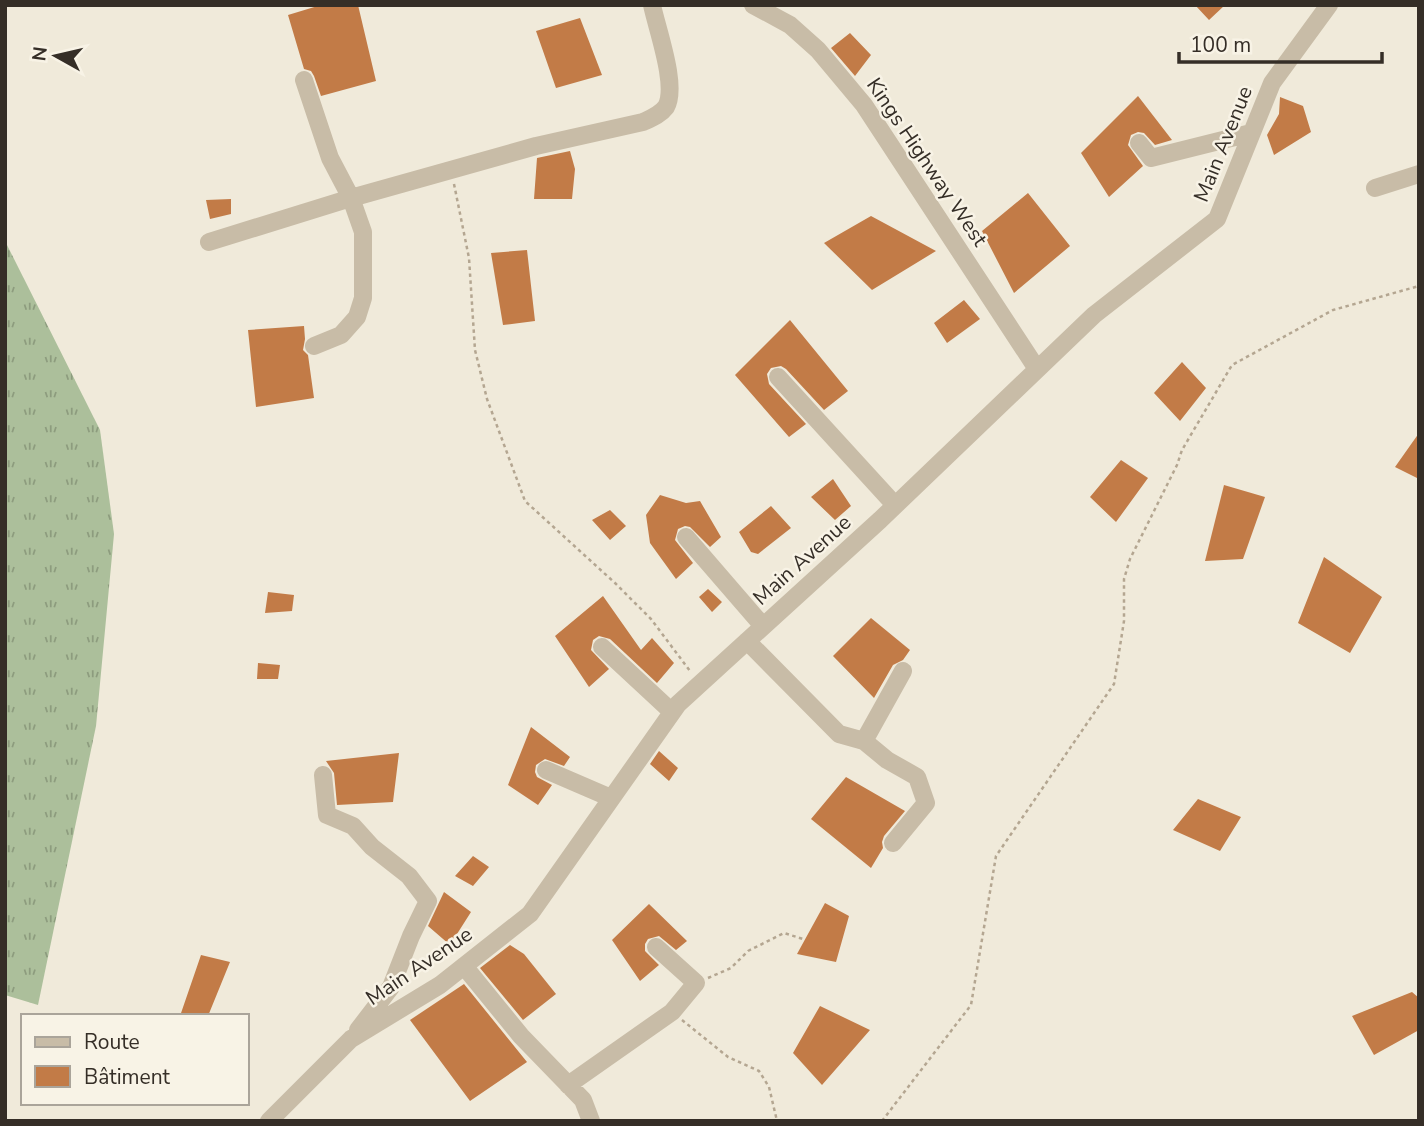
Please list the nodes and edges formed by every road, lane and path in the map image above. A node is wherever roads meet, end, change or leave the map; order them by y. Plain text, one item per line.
1 (652, 5) edge
2 (753, 5) edge
3 (1329, 5) edge
4 (304, 80) dead end
5 (1251, 133) junction
6 (1139, 143) dead end
7 (452, 171) junction
8 (1419, 174) edge
9 (1375, 188) dead end
10 (351, 198) junction
11 (209, 242) dead end
12 (1419, 286) edge
13 (314, 346) dead end
14 (1037, 369) junction
15 (778, 377) dead end
16 (895, 505) junction
17 (687, 537) dead end
18 (763, 626) junction
19 (747, 641) junction
20 (602, 647) dead end
21 (903, 671) dead end
22 (699, 684) junction
23 (672, 712) junction
24 (864, 741) junction
25 (546, 770) dead end
26 (323, 775) dead end
27 (611, 798) junction
28 (893, 843) dead end
29 (803, 939) dead end
30 (656, 947) dead end
31 (464, 966) junction
32 (695, 983) junction
33 (672, 1012) junction
34 (351, 1039) junction
35 (568, 1085) junction
36 (269, 1121) edge
37 (591, 1121) edge
38 (777, 1121) edge
39 (882, 1121) edge

1 - 7 street
2 - 14 street, Kings Highway West
3 - 5 street, Main Avenue
4 - 10 street
5 - 6 street
5 - 14 street, Main Avenue
7 - 10 street
7 - 22 path
8 - 9 street
10 - 11 street
10 - 13 street
12 - 39 path
14 - 16 street, Main Avenue
15 - 16 street
16 - 18 street, Main Avenue
17 - 18 street
18 - 19 street, Main Avenue
19 - 22 street, Main Avenue
19 - 24 street
20 - 23 street
21 - 24 street
22 - 23 street, Main Avenue
23 - 27 street, Main Avenue
24 - 28 street
25 - 27 street
26 - 34 street
27 - 31 street, Main Avenue
29 - 32 path
30 - 32 street
31 - 34 street, Main Avenue
31 - 35 street
32 - 33 street
33 - 35 street
33 - 38 path
34 - 36 street, Main Avenue
35 - 37 street

